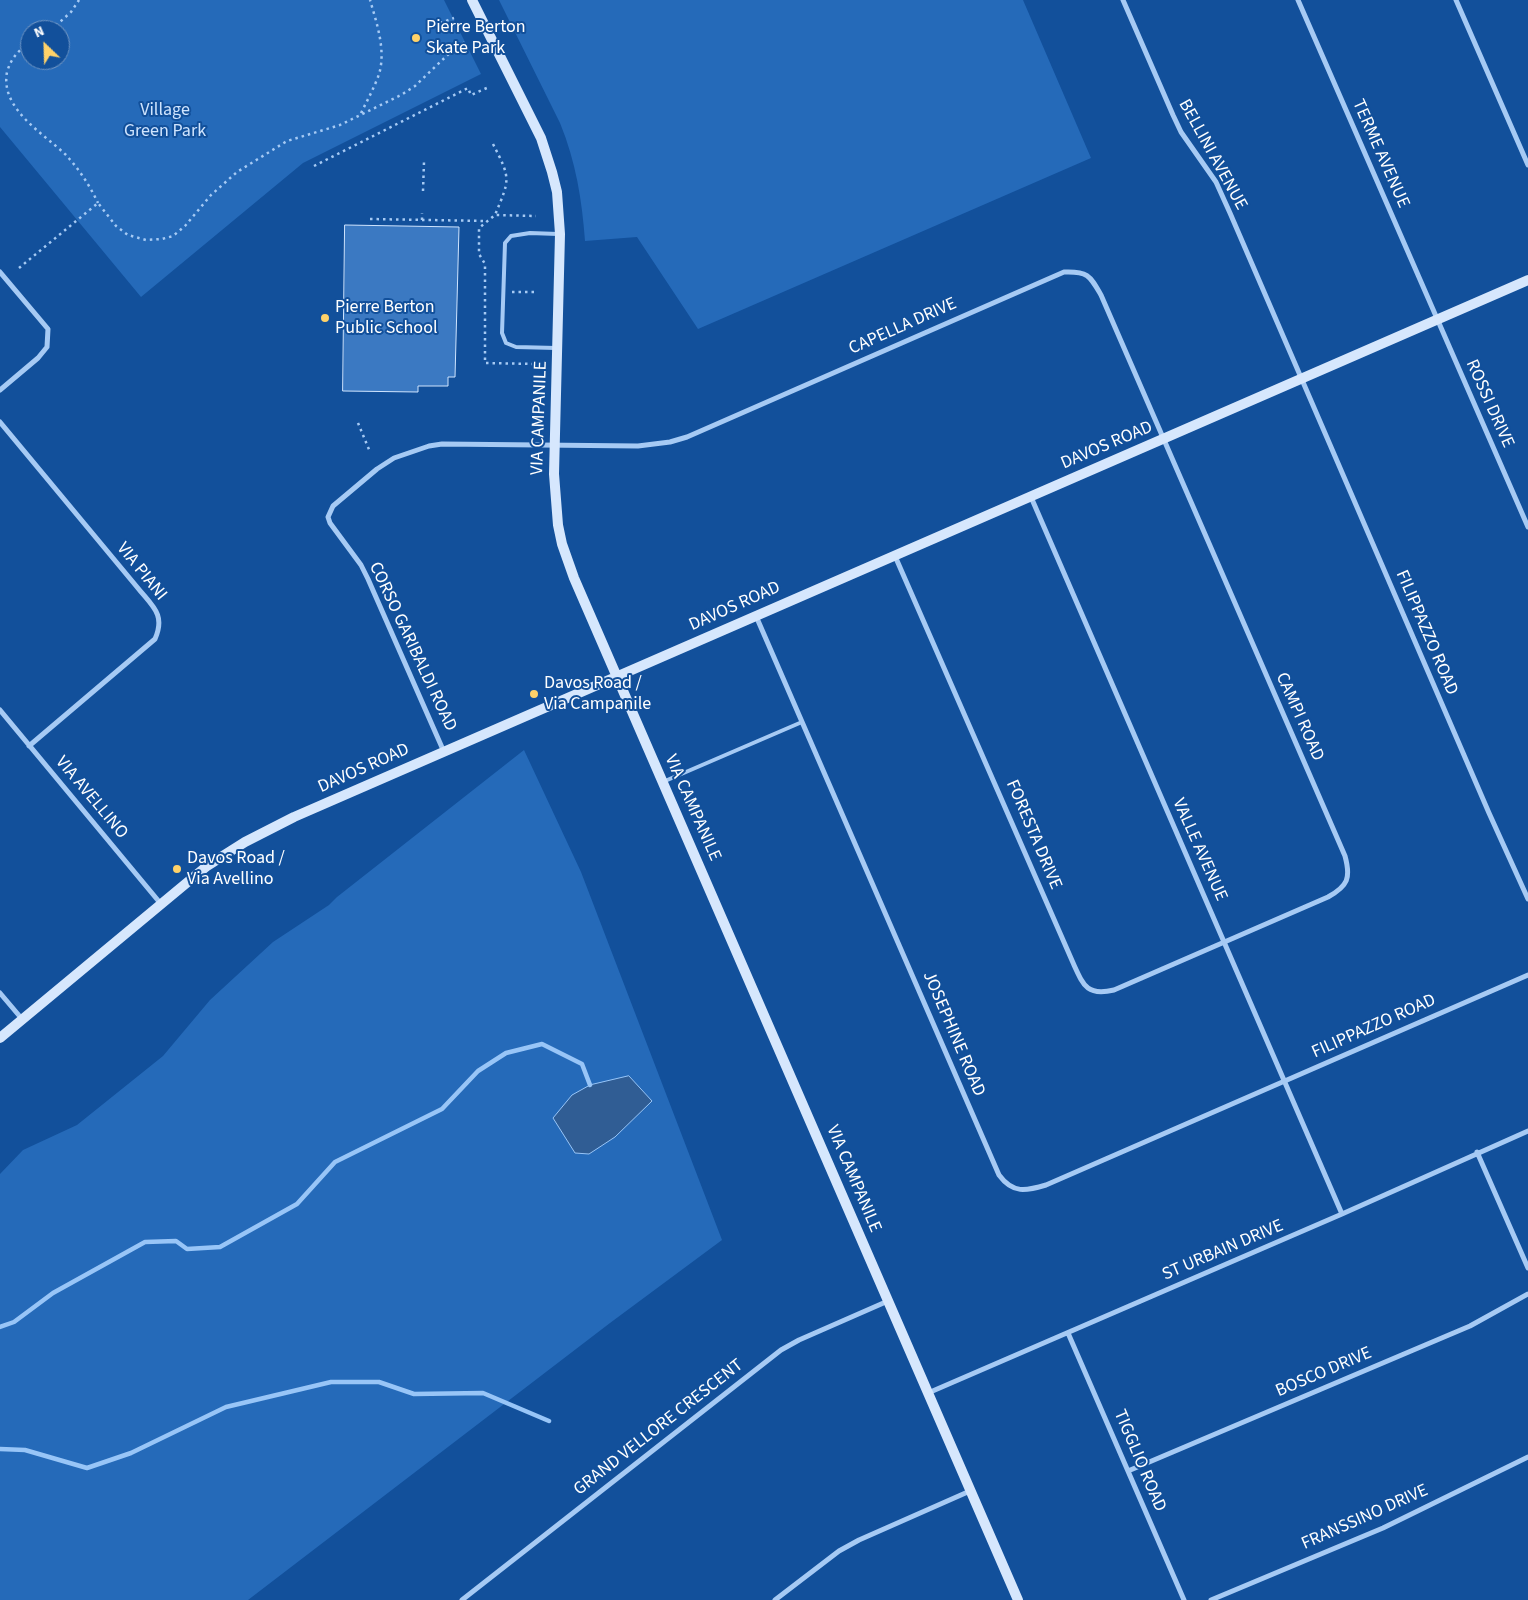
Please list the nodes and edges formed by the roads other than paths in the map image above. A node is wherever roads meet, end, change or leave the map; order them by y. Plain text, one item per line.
1 (472, 0) edge
2 (1122, 0) edge
3 (1298, 0) edge
4 (1456, 0) edge
5 (1528, 165) edge
6 (560, 234) junction
7 (0, 272) edge
8 (1528, 280) edge
9 (1437, 319) junction
10 (558, 348) junction
11 (1302, 378) junction
12 (0, 390) edge
13 (0, 422) edge
14 (1164, 439) junction
15 (555, 445) junction
16 (1031, 497) junction
17 (1528, 527) edge
18 (894, 556) junction
19 (756, 615) junction
20 (617, 677) junction
21 (0, 710) edge
22 (802, 722) junction
23 (29, 746) junction
24 (444, 752) junction
25 (663, 782) junction
26 (1528, 899) edge
27 (160, 904) junction
28 (1225, 943) junction
29 (1528, 975) edge
30 (0, 993) edge
31 (22, 1020) junction
32 (0, 1038) edge
33 (1285, 1081) junction
34 (1528, 1131) edge
35 (1477, 1152) junction
36 (1342, 1214) junction
37 (1528, 1268) edge
38 (1528, 1294) edge
39 (888, 1301) junction
40 (1068, 1333) junction
41 (928, 1393) junction
42 (1528, 1457) edge
43 (1128, 1471) junction
44 (970, 1491) junction
45 (462, 1600) edge
46 (775, 1600) edge
47 (1018, 1600) edge
48 (1184, 1600) edge
49 (1211, 1600) edge

1 - 6 street, VIA CAMPANILE
2 - 11 street, BELLINI AVENUE
3 - 9 street, TERME AVENUE
4 - 5 street
6 - 10 street, VIA CAMPANILE
6 - 10 lane
7 - 12 street
8 - 9 street, DAVOS ROAD
9 - 11 street, DAVOS ROAD
9 - 17 street, ROSSI DRIVE
10 - 15 street, VIA CAMPANILE
11 - 14 street, DAVOS ROAD
11 - 26 street, FILIPPAZZO ROAD
13 - 23 street, VIA PIANI
14 - 15 street, CAPELLA DRIVE
14 - 16 street, DAVOS ROAD
14 - 28 street, CAMPI ROAD
15 - 20 street, VIA CAMPANILE
15 - 24 street, CORSO GARIBALDI ROAD
16 - 18 street, DAVOS ROAD
16 - 28 street, VALLE AVENUE
18 - 19 street, DAVOS ROAD
18 - 28 street, FORESTA DRIVE
19 - 20 street, DAVOS ROAD
19 - 22 street, JOSEPHINE ROAD
20 - 24 street, DAVOS ROAD
20 - 25 street, VIA CAMPANILE
21 - 23 street, VIA AVELLINO
22 - 25 lane
22 - 33 street, JOSEPHINE ROAD
23 - 27 street, VIA AVELLINO
24 - 27 street, DAVOS ROAD
25 - 39 street, VIA CAMPANILE
27 - 31 street, DAVOS ROAD
28 - 33 street, VALLE AVENUE
29 - 33 street, FILIPPAZZO ROAD
30 - 31 street
31 - 32 street, DAVOS ROAD
33 - 36 street, VALLE AVENUE
34 - 35 street, ST URBAIN DRIVE
35 - 36 street, ST URBAIN DRIVE
35 - 37 street
36 - 40 street, ST URBAIN DRIVE
38 - 43 street, BOSCO DRIVE
39 - 41 street, VIA CAMPANILE
39 - 45 street, GRAND VELLORE CRESCENT
40 - 41 street, ST URBAIN DRIVE
40 - 43 street, TIGGLIO ROAD
41 - 44 street, VIA CAMPANILE
42 - 49 street, FRANSSINO DRIVE
43 - 48 street, TIGGLIO ROAD
44 - 46 street
44 - 47 street, VIA CAMPANILE

